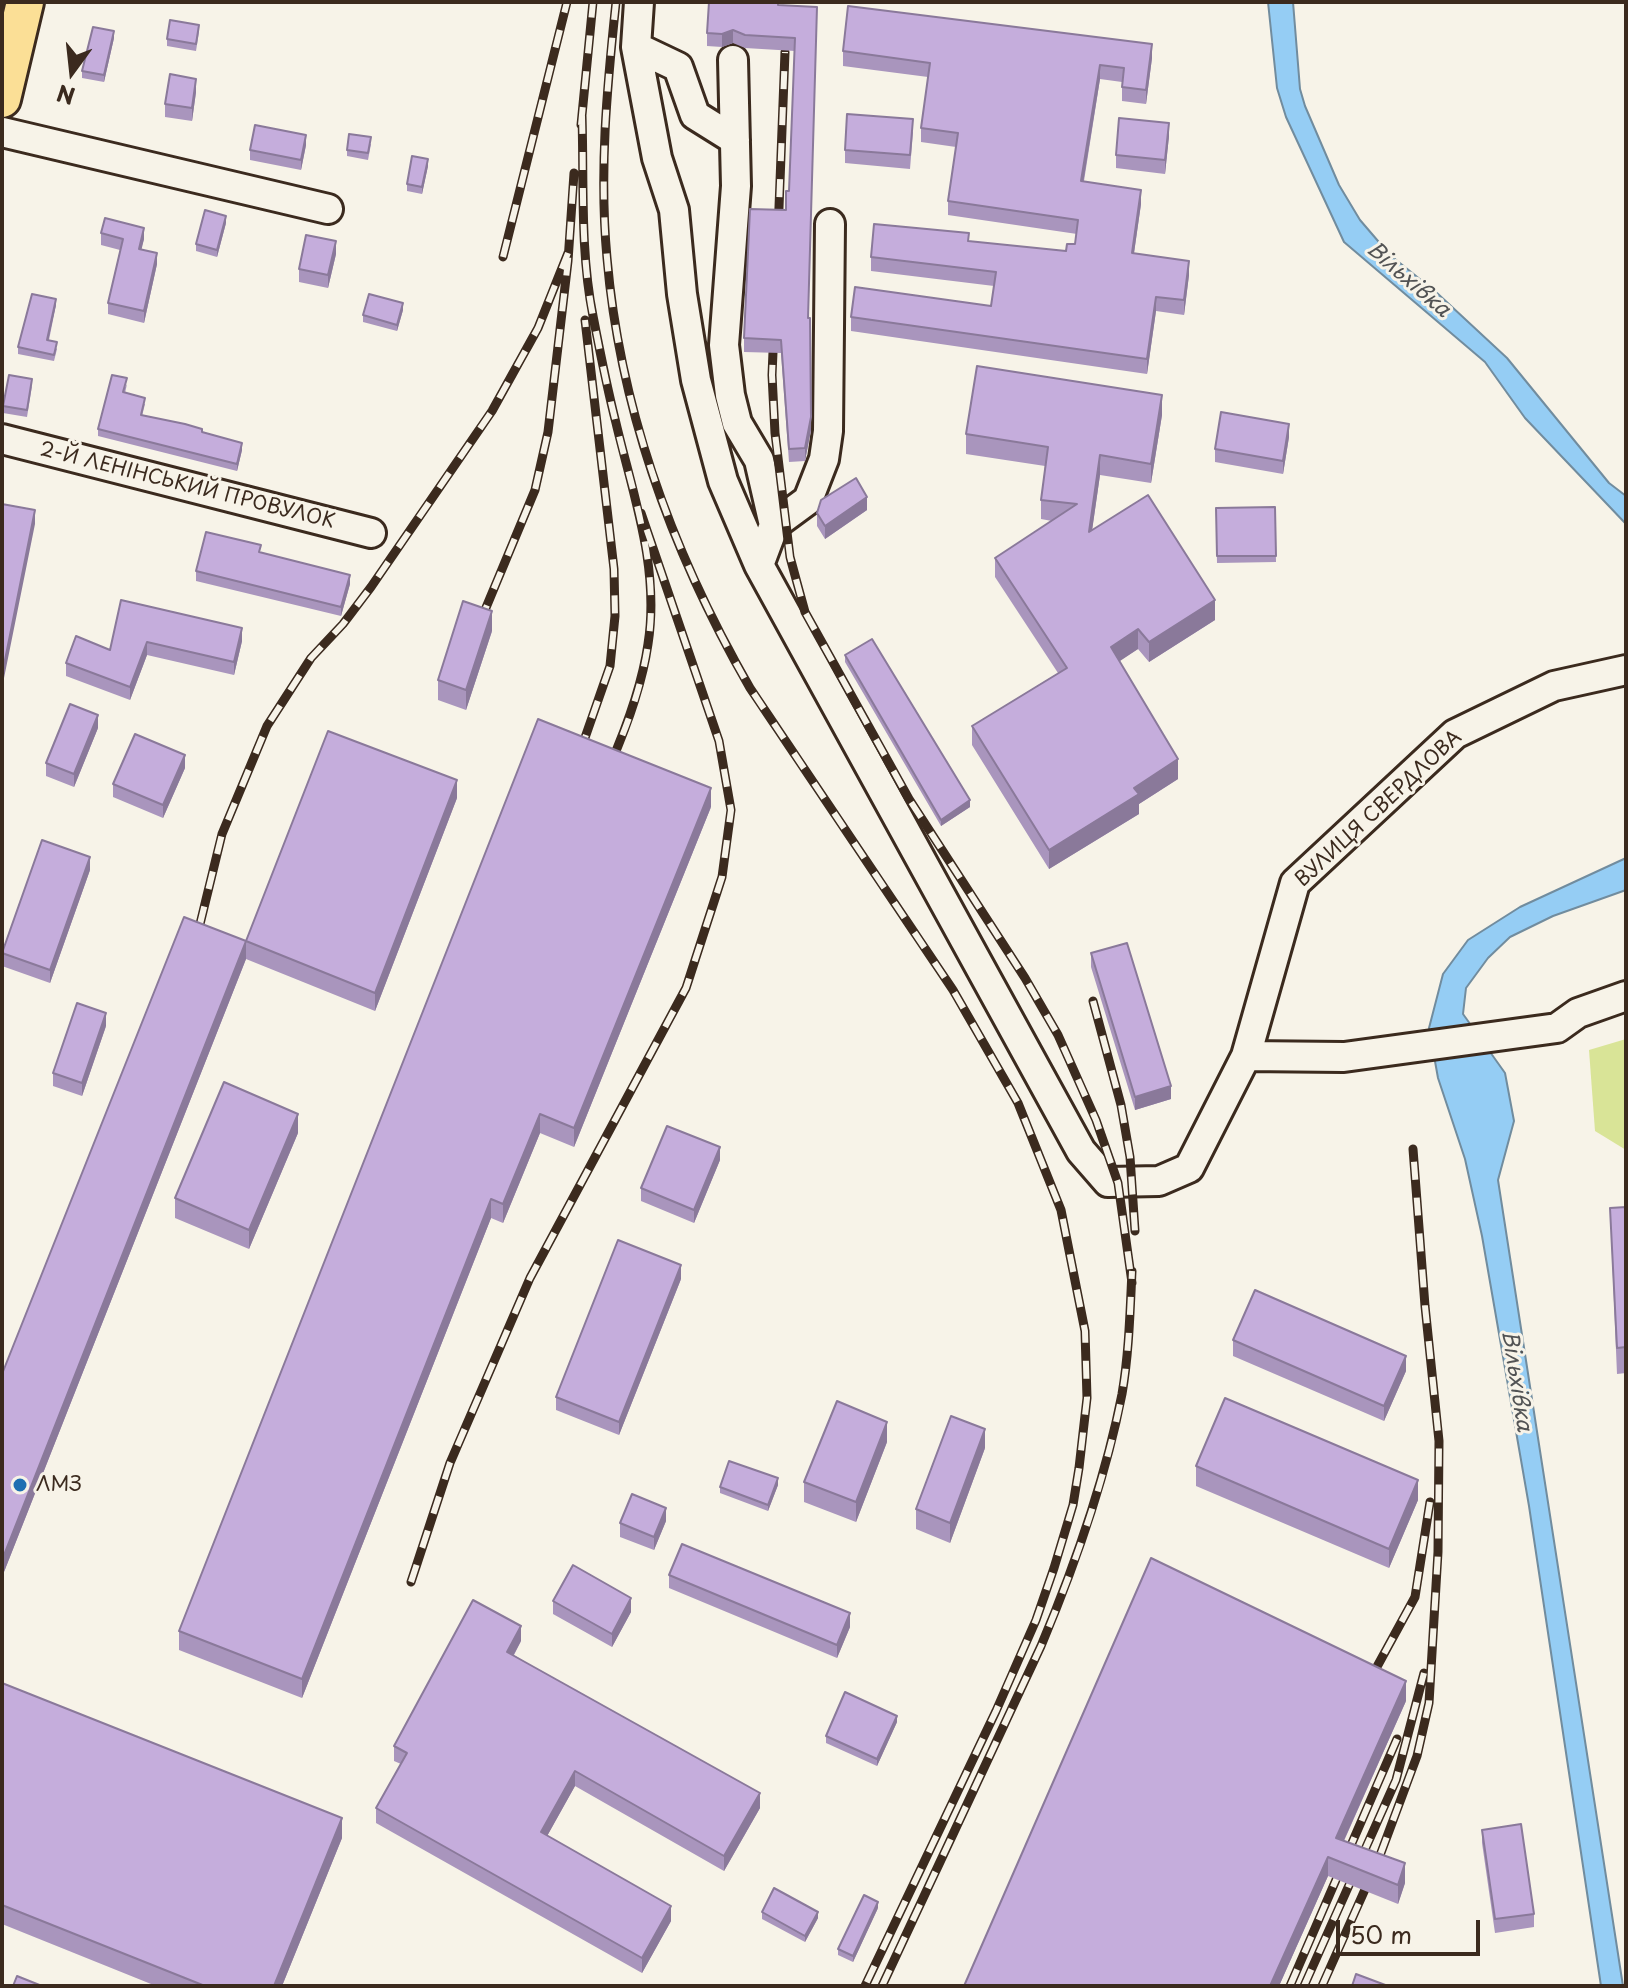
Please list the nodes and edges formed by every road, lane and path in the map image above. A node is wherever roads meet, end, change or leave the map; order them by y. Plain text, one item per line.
1 (25, 2) edge
2 (639, 2) edge
3 (636, 47) junction
4 (733, 60) dead end
5 (2, 99) edge
6 (2, 132) edge
7 (735, 140) junction
8 (328, 209) dead end
9 (830, 224) dead end
10 (2, 439) edge
11 (774, 525) junction
12 (371, 533) dead end
13 (759, 565) junction
14 (1626, 670) edge
15 (1626, 996) edge
16 (1246, 1056) junction

1 - 5 main road
2 - 3 street
3 - 7 street
3 - 13 street
4 - 7 street
6 - 8 street
7 - 11 street
9 - 11 street
10 - 12 street, 2-Й ЛЕНІНСЬКИЙ ПРОВУЛОК
11 - 13 street
13 - 16 street, ВУЛИЦЯ СВЕРДЛОВА
14 - 16 street, ВУЛИЦЯ СВЕРДЛОВА
15 - 16 street

